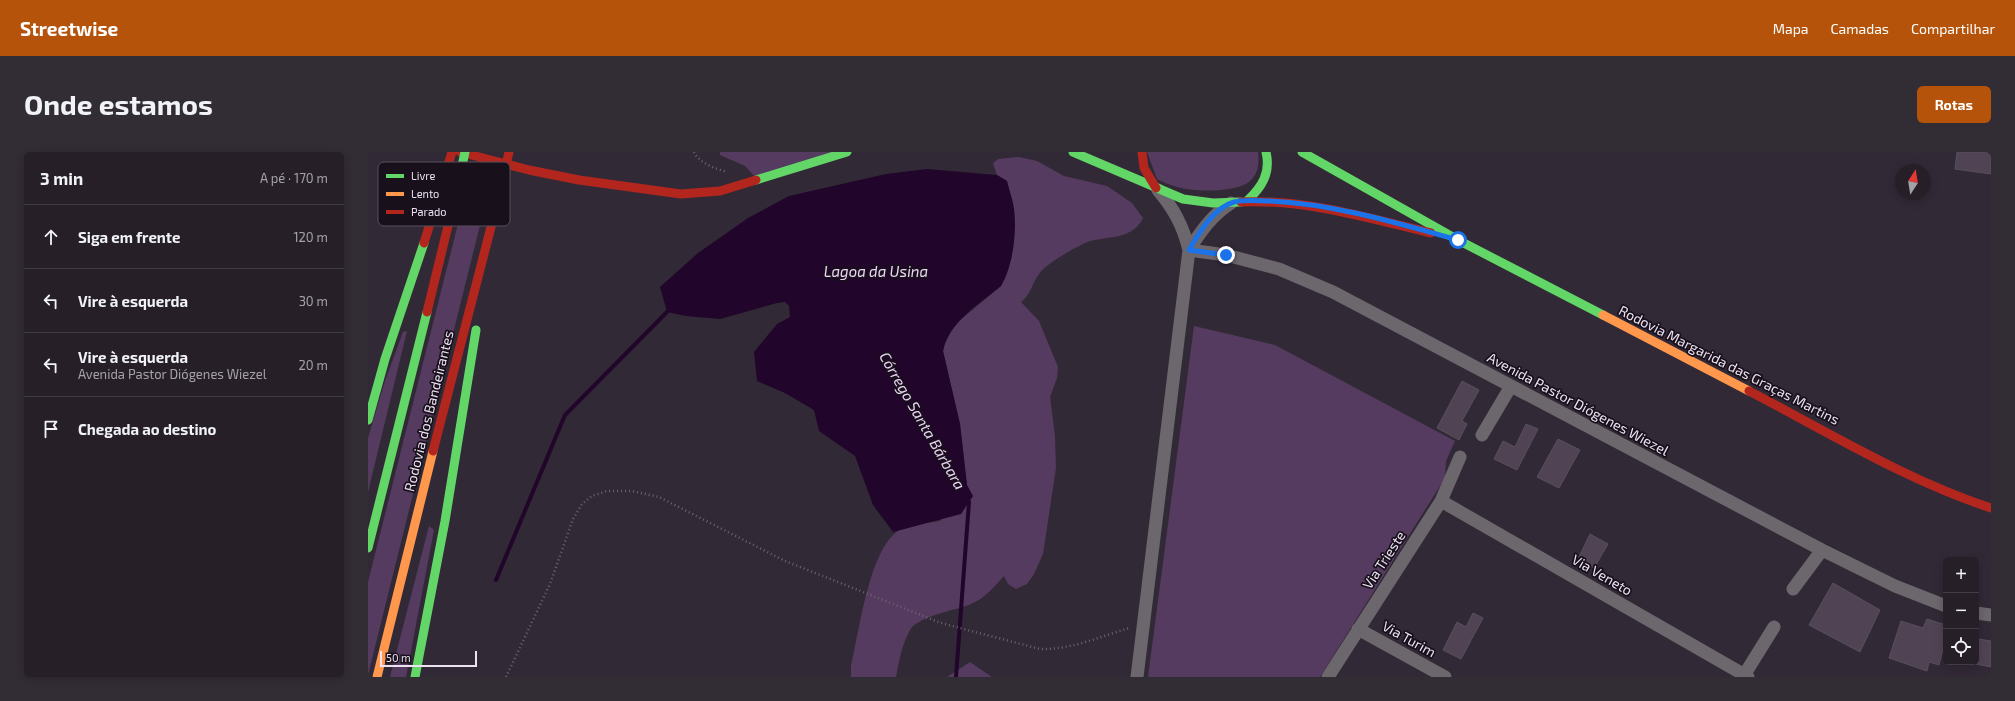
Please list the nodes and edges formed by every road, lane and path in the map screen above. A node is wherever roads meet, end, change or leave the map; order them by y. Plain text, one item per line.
1 (452, 152) edge
2 (460, 152) edge
3 (465, 152) edge
4 (500, 152) edge
5 (694, 152) edge
6 (847, 152) edge
7 (1073, 152) edge
8 (1142, 152) edge
9 (1266, 152) edge
10 (1302, 152) edge
11 (512, 154) edge
12 (449, 162) edge
13 (463, 162) edge
14 (498, 162) edge
15 (510, 165) edge
16 (552, 165) dead end
17 (732, 173) dead end
18 (1156, 188) junction
19 (659, 192) junction
20 (1247, 201) junction
21 (1233, 202) junction
22 (429, 226) edge
23 (448, 226) edge
24 (491, 226) edge
25 (494, 226) edge
26 (1458, 240) junction
27 (1189, 250) junction
28 (480, 308) dead end
29 (477, 324) dead end
30 (1511, 386) junction
31 (368, 420) edge
32 (1482, 435) dead end
33 (1460, 457) dead end
34 (1441, 501) junction
35 (1991, 508) edge
36 (368, 548) edge
37 (1822, 550) junction
38 (1793, 589) dead end
39 (1943, 605) edge
40 (1979, 613) edge
41 (1991, 615) edge
42 (1145, 623) junction
43 (1774, 627) dead end
44 (1358, 629) junction
45 (1745, 676) edge
46 (376, 677) edge
47 (415, 677) edge
48 (506, 677) edge
49 (1137, 677) edge
50 (1328, 677) edge
51 (1445, 677) edge

1 - 12 main road
2 - 14 main road
3 - 13 main road, Rodovia dos Bandeirantes, bridge
4 - 11 main road
5 - 17 path
6 - 19 main road
7 - 18 main road, Rodovia Margarida das Graças Martins
8 - 18 main road
9 - 20 main road
10 - 26 main road, Rodovia Margarida das Graças Martins
15 - 19 main road
16 - 19 main road
18 - 21 main road, Rodovia Margarida das Graças Martins
18 - 27 street
20 - 21 main road, Rodovia Margarida das Graças Martins
20 - 26 main road, Rodovia Margarida das Graças Martins
21 - 27 street
22 - 31 main road
23 - 36 main road, Rodovia dos Bandeirantes, bridge
24 - 46 main road, Rodovia dos Bandeirantes
25 - 28 main road
26 - 35 main road, Rodovia Margarida das Graças Martins
27 - 30 street, Avenida Pastor Diógenes Wiezel
27 - 42 street
29 - 47 main road
30 - 32 street
30 - 37 street, Avenida Pastor Diógenes Wiezel
33 - 34 street, Via Trieste
34 - 44 street, Via Trieste
34 - 45 street, Via Veneto
37 - 38 street
37 - 39 street, Avenida Pastor Diógenes Wiezel
40 - 41 street
42 - 48 path
42 - 49 street
43 - 45 street
44 - 50 street, Via Trieste
44 - 51 street, Via Turim

